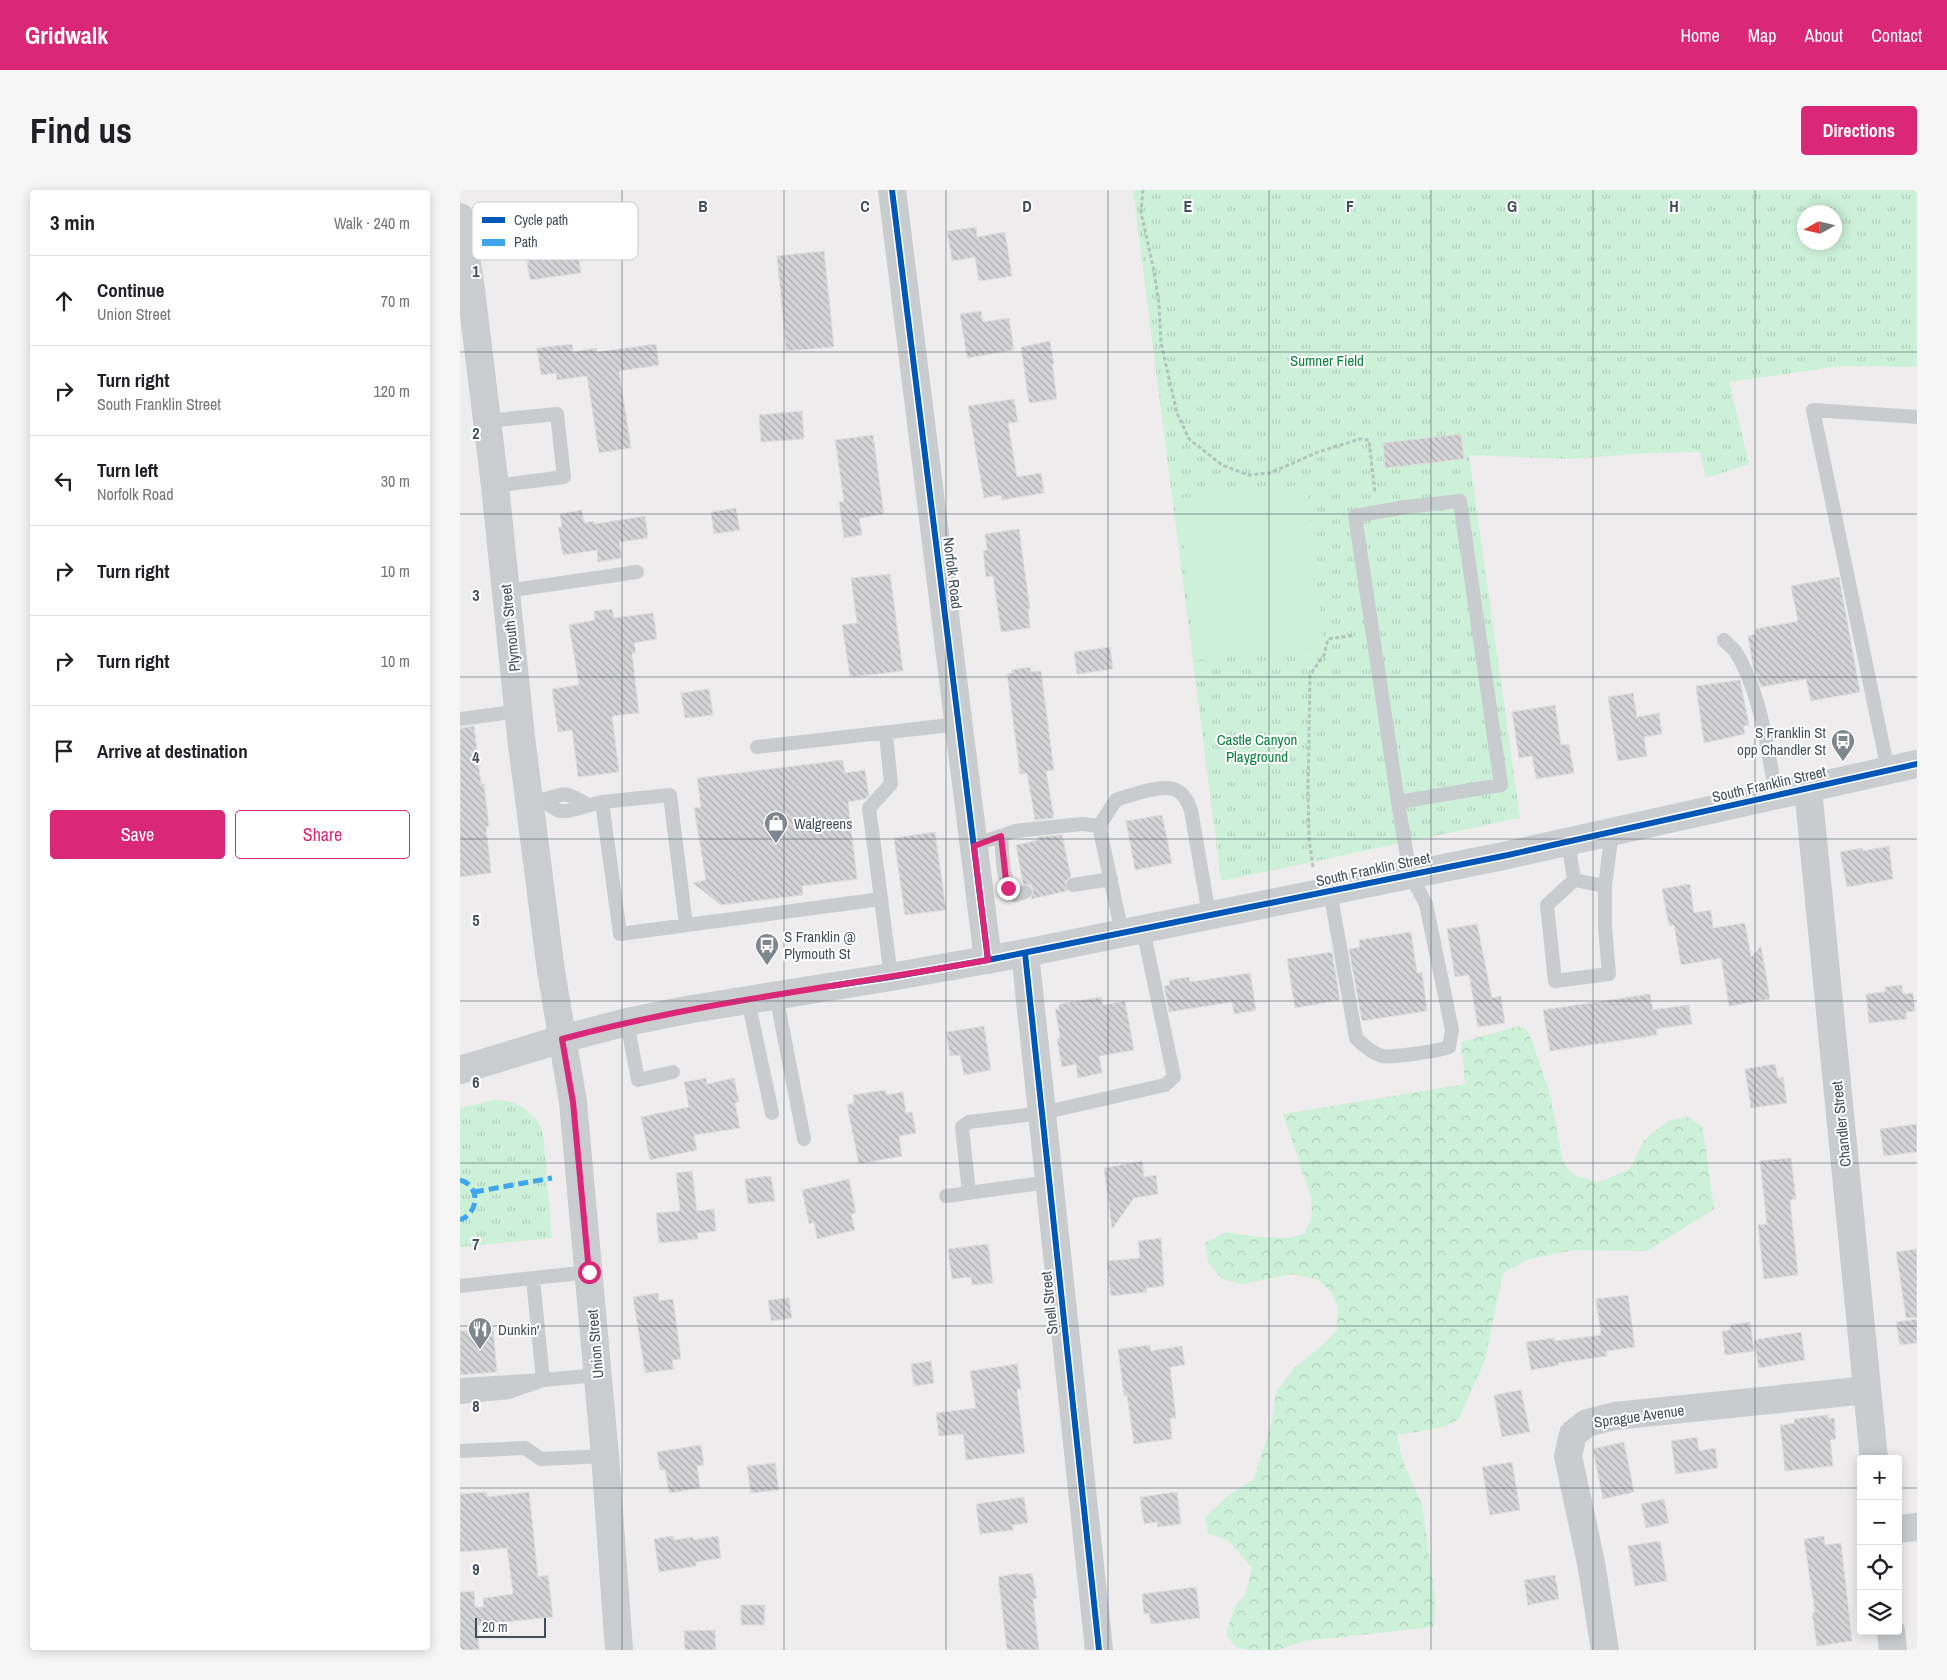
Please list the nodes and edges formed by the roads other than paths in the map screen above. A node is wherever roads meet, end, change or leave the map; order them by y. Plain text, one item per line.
1 (892, 190) edge
2 (460, 217) edge
3 (466, 290) edge
4 (1917, 417) edge
5 (487, 421) junction
6 (495, 486) junction
7 (637, 572) dead end
8 (506, 591) junction
9 (1724, 640) dead end
10 (518, 710) junction
11 (460, 719) edge
12 (959, 724) junction
13 (886, 734) junction
14 (756, 747) dead end
15 (1917, 764) edge
16 (1888, 770) junction
17 (1808, 789) junction
18 (1776, 796) junction
19 (536, 801) junction
20 (602, 802) junction
21 (1398, 802) junction
22 (1099, 826) junction
23 (1612, 831) junction
24 (1001, 836) junction
25 (1568, 841) junction
26 (974, 846) junction
27 (1410, 874) junction
28 (1111, 879) junction
29 (1574, 880) junction
30 (1072, 885) dead end
31 (1605, 886) junction
32 (1330, 891) junction
33 (1025, 892) dead end
34 (881, 899) junction
35 (1209, 916) junction
36 (686, 925) junction
37 (1132, 931) junction
38 (1025, 953) junction
39 (988, 960) junction
40 (891, 977) junction
41 (776, 996) junction
42 (748, 1000) junction
43 (627, 1022) junction
44 (562, 1039) junction
45 (460, 1070) edge
46 (673, 1072) dead end
47 (1042, 1113) junction
48 (772, 1114) dead end
49 (804, 1139) dead end
50 (1049, 1182) junction
51 (969, 1193) junction
52 (946, 1196) dead end
53 (589, 1272) junction
54 (533, 1279) junction
55 (460, 1286) edge
56 (598, 1375) junction
57 (543, 1380) junction
58 (460, 1385) edge
59 (1867, 1390) junction
60 (460, 1397) edge
61 (460, 1451) edge
62 (1874, 1455) edge
63 (605, 1456) junction
64 (1917, 1527) edge
65 (1902, 1529) edge
66 (1891, 1635) edge
67 (619, 1650) edge
68 (1099, 1650) edge
69 (1605, 1650) edge
70 (1893, 1650) edge

1 - 12 street, Norfolk Road
2 - 3 main road, Plymouth Street
3 - 5 main road, Plymouth Street
4 - 16 lane
5 - 6 main road, Plymouth Street
5 - 6 lane
6 - 8 main road, Plymouth Street
7 - 8 lane
8 - 10 main road, Plymouth Street
9 - 18 lane
10 - 11 lane
10 - 19 main road, Plymouth Street
12 - 13 lane
12 - 26 street, Norfolk Road
13 - 14 lane
13 - 34 lane
15 - 16 main road, South Franklin Street
16 - 17 main road, South Franklin Street
17 - 18 main road, South Franklin Street
17 - 59 street, Chandler Street
18 - 23 main road, South Franklin Street
19 - 20 lane
19 - 44 main road, Plymouth Street
20 - 36 lane
20 - 36 lane
21 - 21 lane
21 - 27 lane
22 - 24 lane
22 - 28 lane
22 - 35 lane
23 - 25 main road, South Franklin Street
23 - 31 lane
24 - 26 lane
24 - 33 lane
25 - 27 main road, South Franklin Street
25 - 29 lane
26 - 39 street, Norfolk Road
27 - 32 main road, South Franklin Street
27 - 32 lane
28 - 30 lane
28 - 37 lane
29 - 31 lane
29 - 31 lane
32 - 35 main road, South Franklin Street
34 - 36 lane
34 - 40 lane
35 - 37 main road, South Franklin Street
37 - 38 main road, South Franklin Street
37 - 47 lane
38 - 39 main road, South Franklin Street
38 - 47 street, Snell Street
39 - 40 main road, South Franklin Street
40 - 41 main road, South Franklin Street
41 - 42 main road, South Franklin Street
41 - 49 lane
42 - 43 main road, South Franklin Street
42 - 48 lane
43 - 44 main road, South Franklin Street
43 - 46 lane
44 - 45 main road, South Franklin Street
44 - 53 main road, Union Street
47 - 50 street, Snell Street
47 - 51 lane
50 - 51 lane
50 - 68 street, Snell Street
51 - 52 lane
53 - 54 lane
53 - 56 main road, Union Street
54 - 55 lane
54 - 57 lane
56 - 57 lane
56 - 63 main road, Union Street
57 - 58 lane
57 - 60 lane
59 - 62 street, Chandler Street
59 - 69 street, Sprague Avenue
61 - 63 lane
63 - 67 main road, Union Street
64 - 65 street
66 - 70 street

